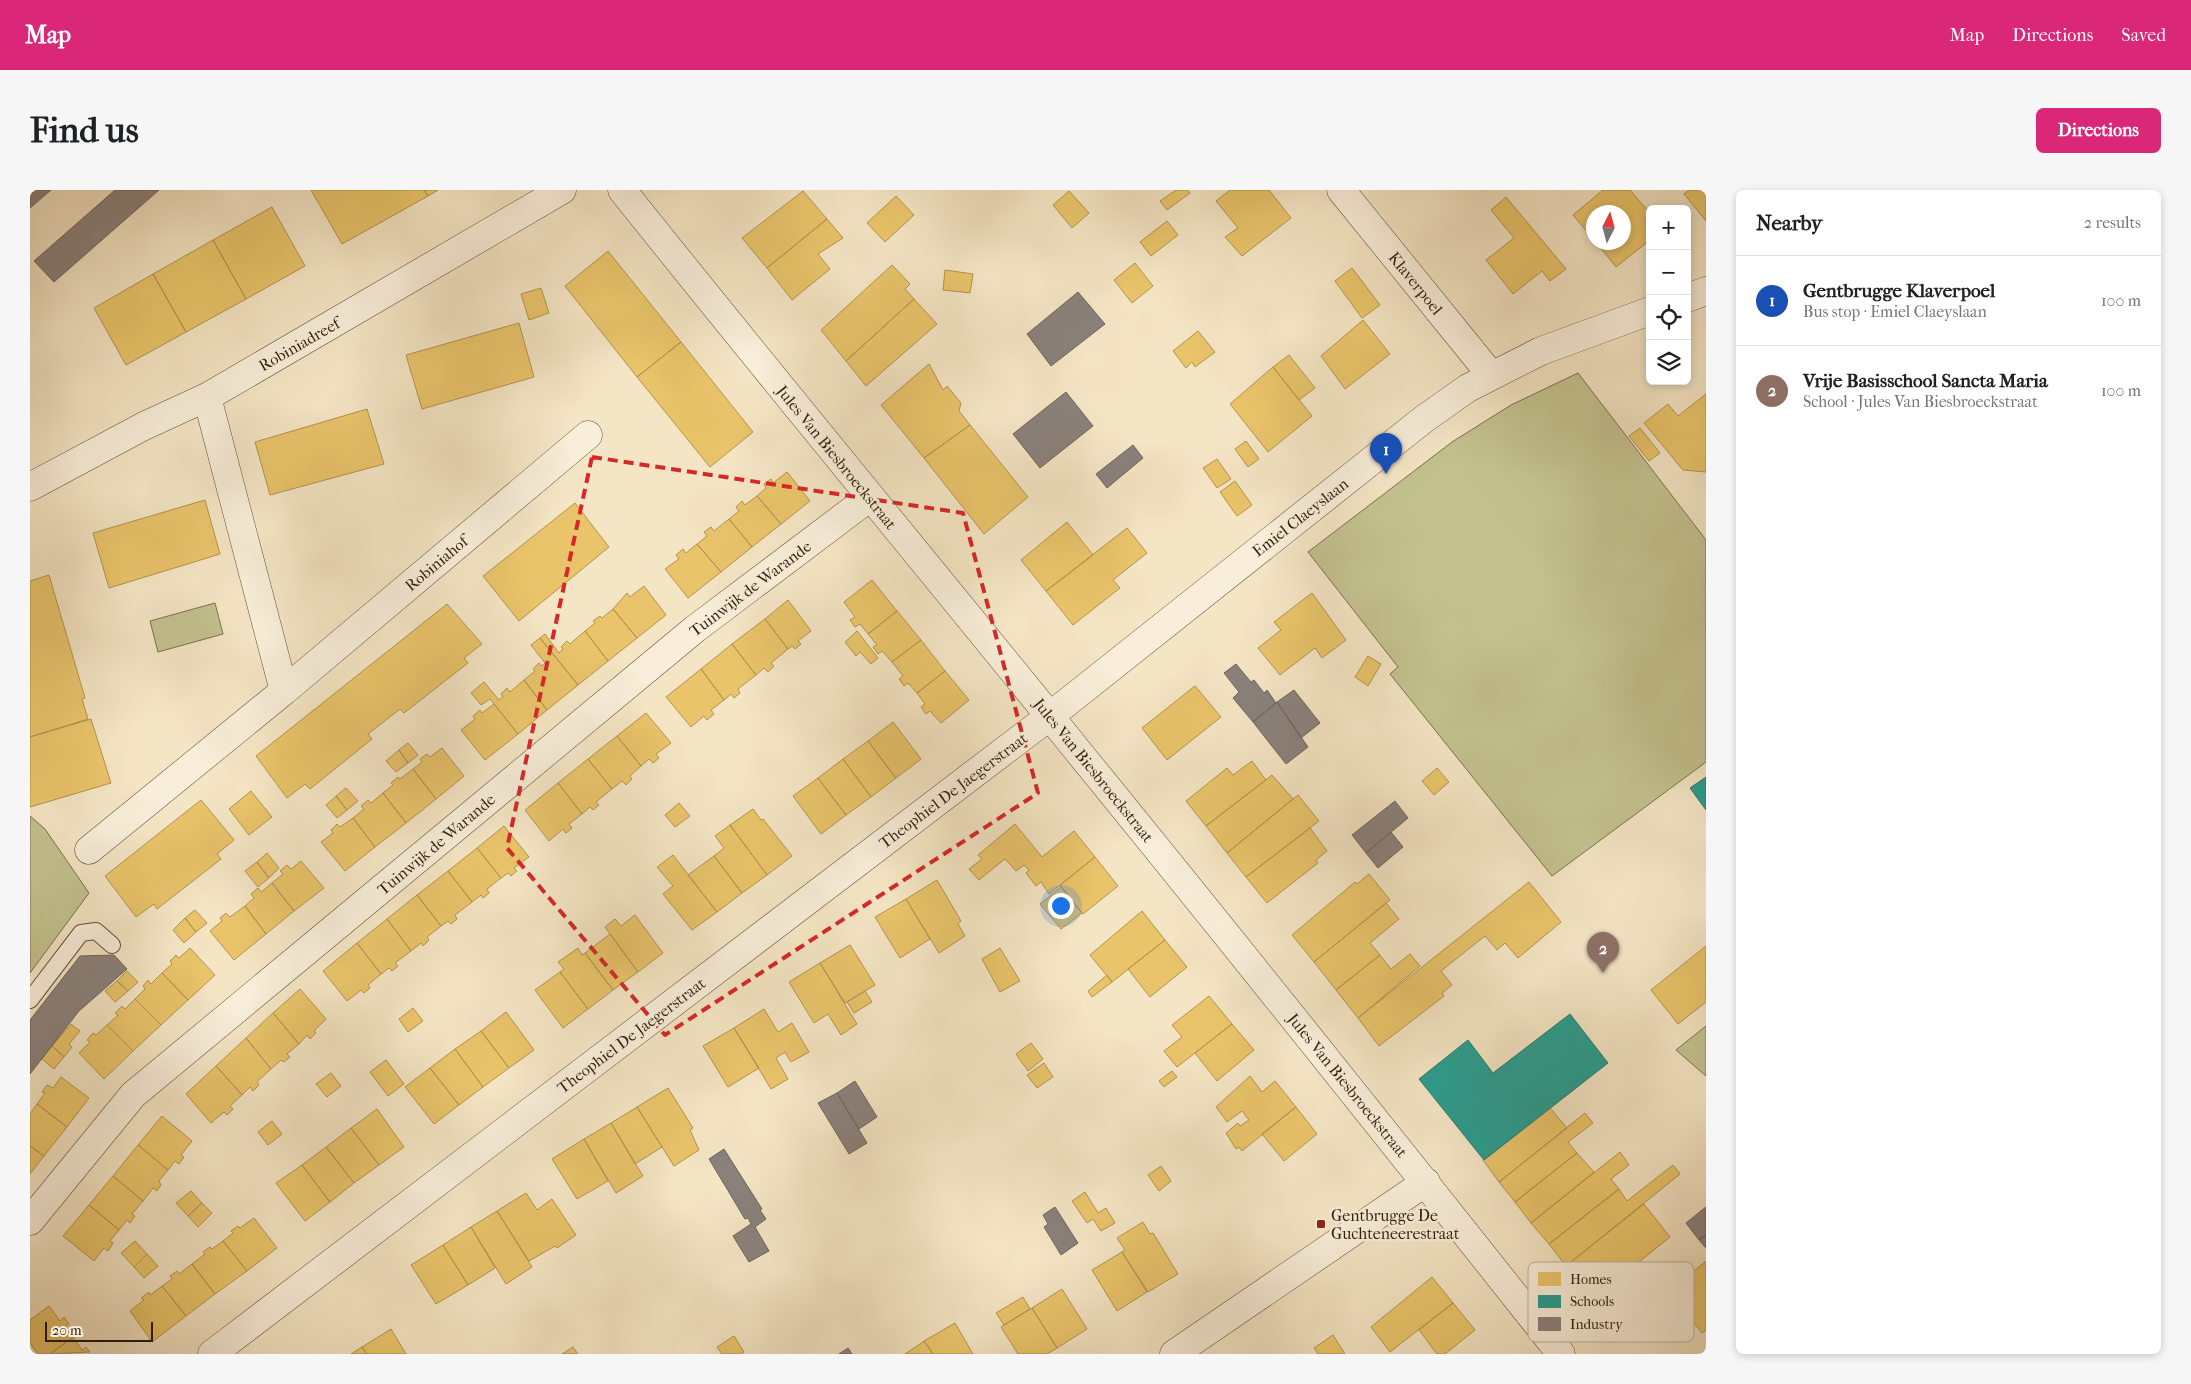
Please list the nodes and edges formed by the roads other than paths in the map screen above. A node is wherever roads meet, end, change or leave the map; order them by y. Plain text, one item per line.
1 (562, 190) edge
2 (622, 190) edge
3 (1340, 190) edge
4 (1706, 291) edge
5 (1691, 297) edge
6 (1646, 312) edge
7 (1491, 375) junction
8 (207, 397) junction
9 (588, 436) dead end
10 (30, 487) edge
11 (870, 497) junction
12 (284, 691) junction
13 (1050, 716) junction
14 (89, 850) dead end
15 (112, 946) dead end
16 (30, 1000) edge
17 (1426, 1182) junction
18 (30, 1222) edge
19 (1528, 1312) edge
20 (1552, 1342) edge
21 (212, 1354) edge
22 (1174, 1354) edge
23 (1561, 1354) edge

1 - 8 street, Robiniadreef
2 - 11 street, Jules Van Biesbroeckstraat
3 - 7 street, Klaverpoel
4 - 5 street
6 - 7 street, Emiel Claeyslaan
7 - 13 street, Emiel Claeyslaan
8 - 10 street, Robiniadreef
8 - 12 street
9 - 12 street, Robiniahof
11 - 13 street, Jules Van Biesbroeckstraat
11 - 18 street, Tuinwijk de Warande
12 - 14 street, Robiniahof
13 - 17 street, Jules Van Biesbroeckstraat
13 - 21 street, Theophiel De Jaegerstraat
15 - 16 lane
17 - 19 street, Jules Van Biesbroeckstraat
17 - 22 street
20 - 23 street, Jules Van Biesbroeckstraat

